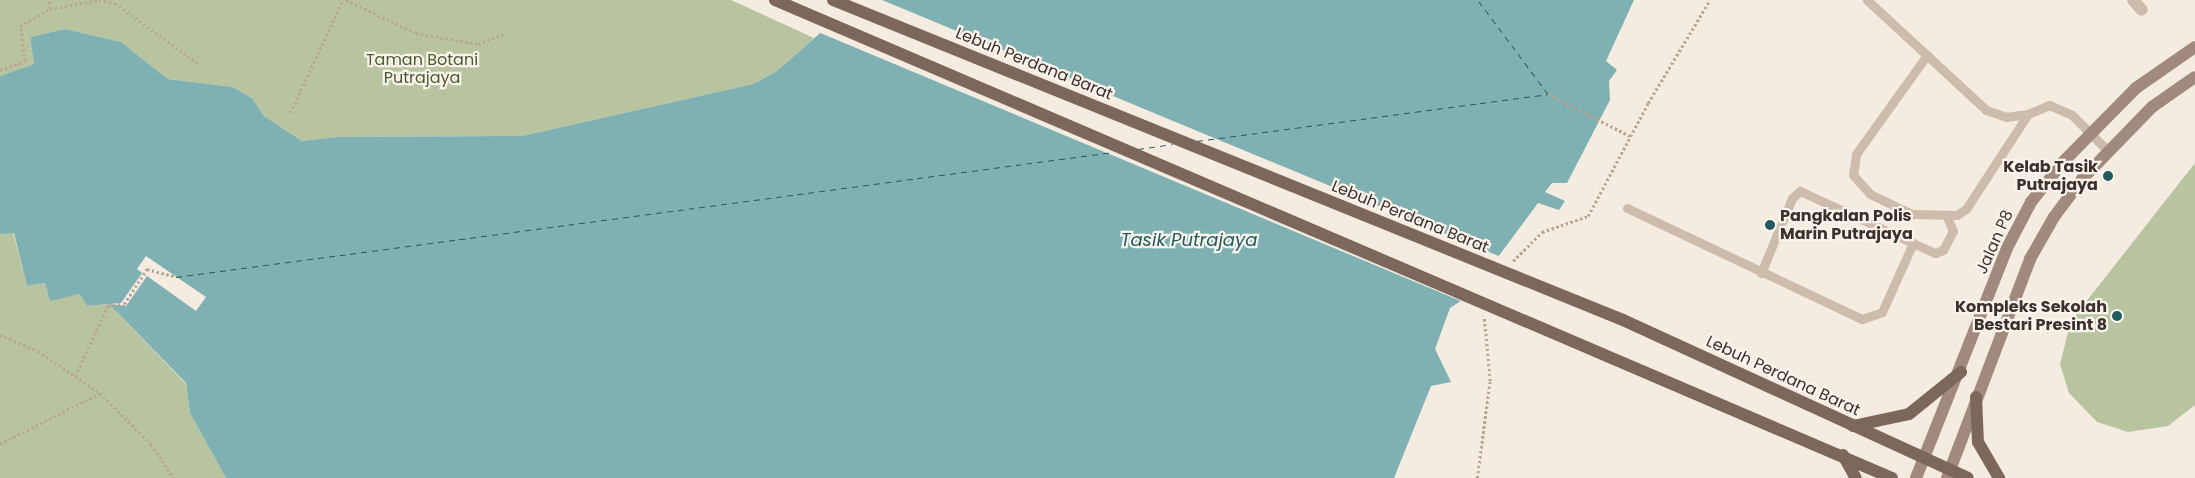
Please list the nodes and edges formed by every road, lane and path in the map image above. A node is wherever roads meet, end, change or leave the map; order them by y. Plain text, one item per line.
1 (49, 0) edge
2 (345, 0) edge
3 (775, 0) edge
4 (832, 0) edge
5 (1710, 0) edge
6 (1867, 0) edge
7 (2133, 0) edge
8 (50, 9) junction
9 (2142, 10) dead end
10 (507, 32) dead end
11 (2195, 47) edge
12 (1927, 55) junction
13 (200, 65) dead end
14 (0, 70) edge
15 (2195, 77) edge
16 (1548, 94) dead end
17 (290, 113) dead end
18 (2028, 114) junction
19 (2091, 134) junction
20 (1630, 136) junction
21 (2109, 152) junction
22 (1628, 208) dead end
23 (1947, 217) junction
24 (1913, 243) junction
25 (1509, 269) dead end
26 (1761, 273) junction
27 (176, 277) dead end
28 (1487, 310) dead end
29 (0, 335) edge
30 (1961, 372) junction
31 (75, 376) junction
32 (100, 393) junction
33 (1976, 397) junction
34 (1853, 426) junction
35 (0, 444) edge
36 (1843, 455) junction
37 (1926, 460) junction
38 (1949, 474) edge
39 (174, 478) edge
40 (1477, 478) edge
41 (1856, 478) edge
42 (1892, 478) edge
43 (1916, 478) edge
44 (1968, 478) edge
45 (1999, 478) edge

1 - 8 path
2 - 10 path
2 - 17 path
3 - 36 main road
4 - 34 main road, Lebuh Perdana Barat
5 - 20 path
6 - 12 lane
7 - 9 street
8 - 13 path
8 - 14 path
11 - 19 street, Jalan P8
12 - 18 lane
12 - 23 lane
15 - 21 street
16 - 20 path
18 - 19 lane
18 - 23 lane
19 - 21 lane
19 - 30 street, Jalan P8
20 - 25 path
21 - 33 street
22 - 26 lane
23 - 24 lane
24 - 26 lane
24 - 26 lane
27 - 31 path
28 - 40 path
29 - 31 path
30 - 34 main road
30 - 37 street, Jalan P8
31 - 32 path
32 - 35 path
32 - 39 path
33 - 38 street
33 - 45 main road
34 - 37 main road, Lebuh Perdana Barat
36 - 41 main road
36 - 42 main road
37 - 38 main road, Lebuh Perdana Barat
37 - 43 street, Jalan P8
38 - 44 main road, Lebuh Perdana Barat

